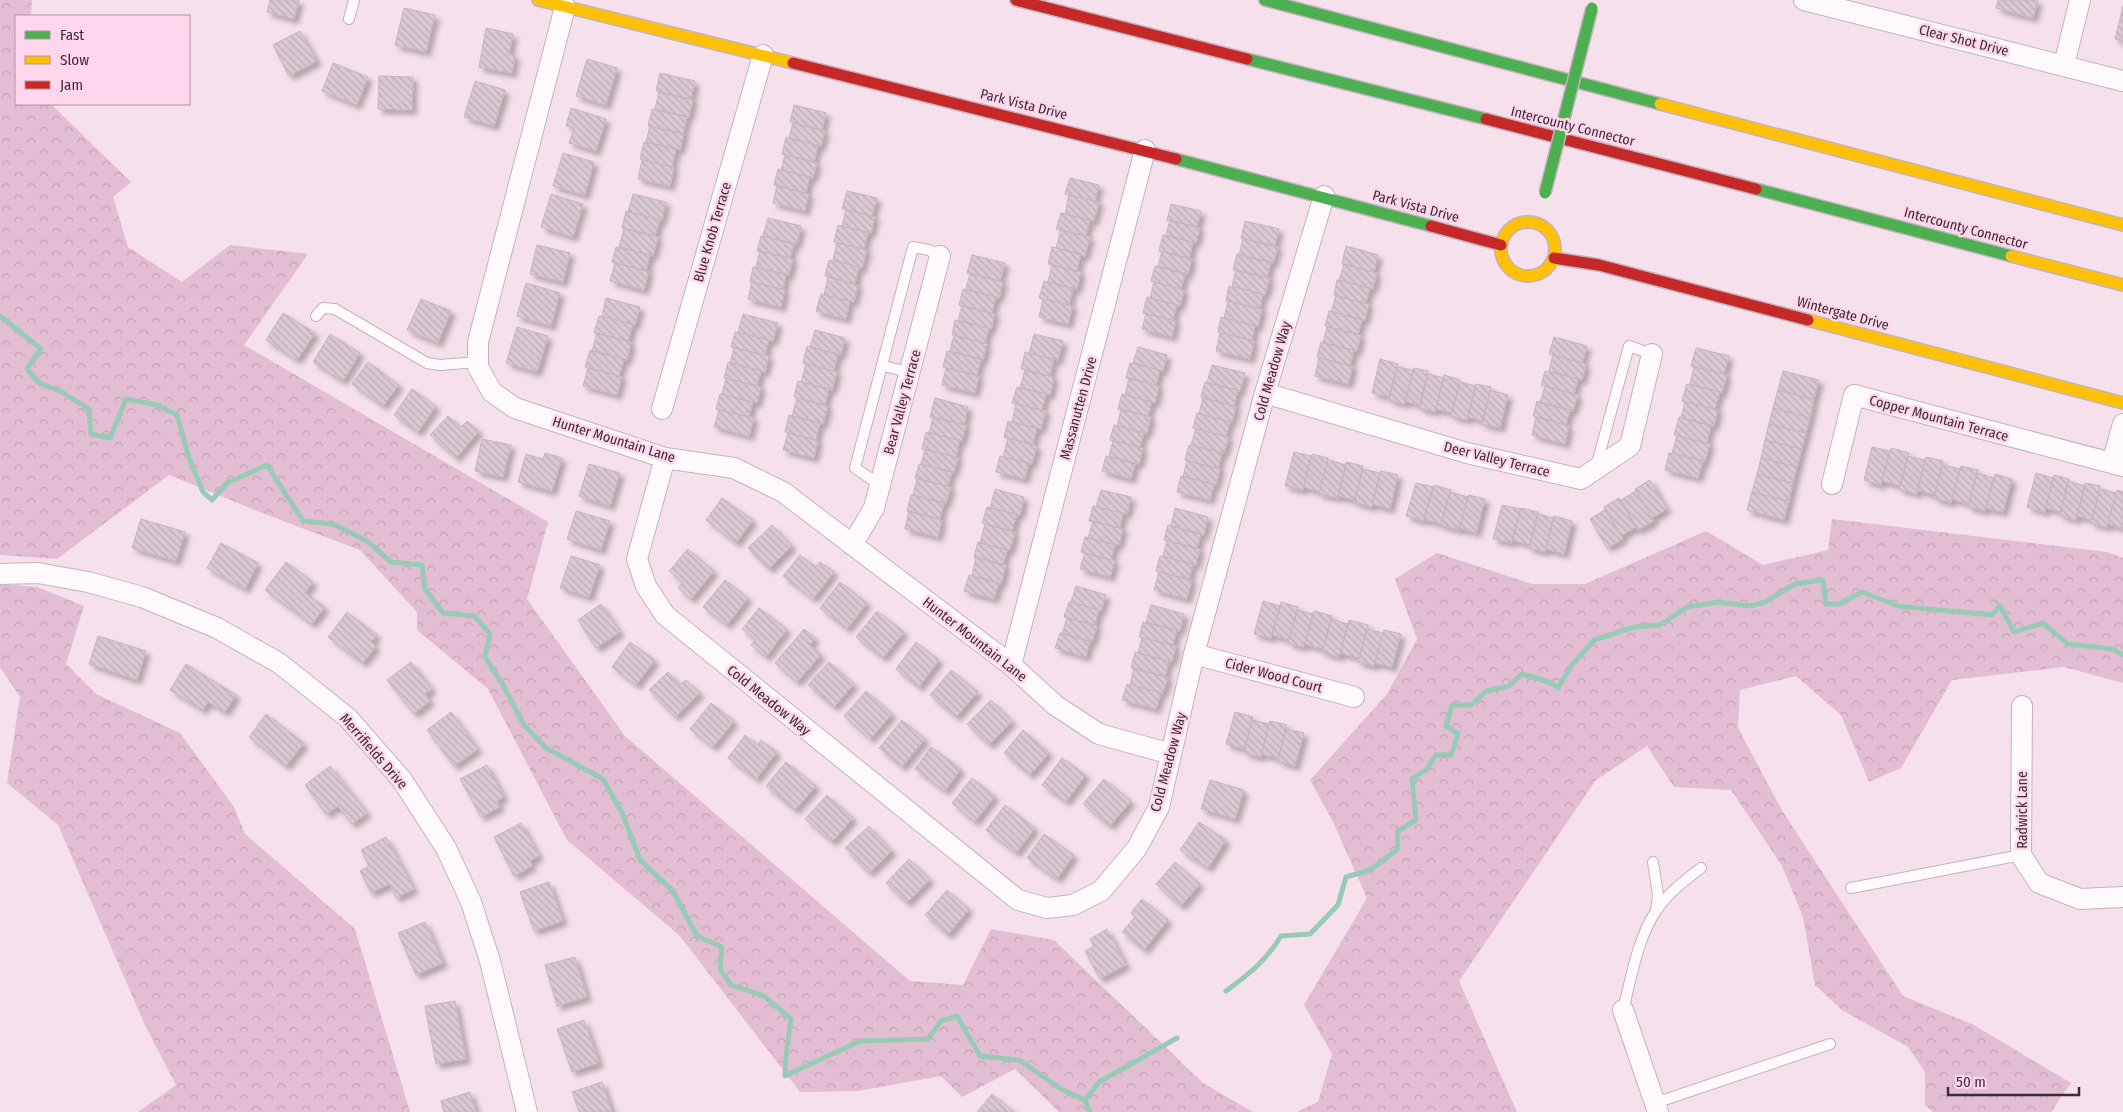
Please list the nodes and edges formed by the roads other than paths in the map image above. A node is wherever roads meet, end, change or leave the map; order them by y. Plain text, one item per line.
1 (354, 0) edge
2 (538, 0) edge
3 (1016, 0) edge
4 (1265, 0) edge
5 (1804, 0) edge
6 (2080, 0) edge
7 (1593, 4) edge
8 (565, 8) junction
9 (349, 19) dead end
10 (763, 55) junction
11 (2064, 65) junction
12 (2123, 80) edge
13 (1145, 150) junction
14 (1324, 196) junction
15 (1538, 224) junction
16 (2123, 225) edge
17 (1500, 245) junction
18 (940, 256) joint
19 (1554, 258) junction
20 (2123, 285) edge
21 (316, 316) dead end
22 (1652, 354) joint
23 (478, 362) junction
24 (883, 366) junction
25 (909, 372) junction
26 (1265, 393) junction
27 (2123, 403) edge
28 (662, 409) dead end
29 (2123, 424) edge
30 (665, 458) junction
31 (2118, 465) edge
32 (1595, 470) junction
33 (1832, 484) dead end
34 (880, 485) junction
35 (852, 545) junction
36 (0, 574) edge
37 (1194, 654) junction
38 (1010, 665) junction
39 (1354, 697) dead end
40 (2022, 706) dead end
41 (1171, 754) junction
42 (2021, 855) junction
43 (1653, 862) dead end
44 (1701, 868) dead end
45 (1851, 888) dead end
46 (2123, 897) edge
47 (1656, 911) junction
48 (1623, 1010) joint
49 (1830, 1044) dead end
50 (1656, 1108) edge
51 (527, 1112) edge

1 - 9 lane
2 - 8 main road, Park Vista Drive
3 - 20 main road, Intercounty Connector
4 - 16 main road
5 - 11 street, Clear Shot Drive
6 - 11 street
7 - 15 main road, bridge
8 - 10 main road, Park Vista Drive
8 - 23 street, Hunter Mountain Lane
10 - 13 main road, Park Vista Drive
10 - 28 street, Blue Knob Terrace
11 - 12 street, Clear Shot Drive
13 - 14 main road, Park Vista Drive
13 - 38 street, Massanutten Drive
14 - 17 main road, Park Vista Drive
14 - 26 street, Cold Meadow Way
15 - 17 main road
15 - 19 main road
17 - 19 main road
18 - 24 lane
18 - 25 street, Bear Valley Terrace
19 - 27 main road, Wintergate Drive
21 - 23 lane
22 - 32 street, Deer Valley Terrace
22 - 32 lane
23 - 30 street, Hunter Mountain Lane
24 - 25 lane
24 - 34 lane
25 - 34 street, Bear Valley Terrace
26 - 32 street, Deer Valley Terrace
26 - 37 street, Cold Meadow Way
29 - 31 street, Copper Mountain Terrace
30 - 35 street, Hunter Mountain Lane
30 - 41 street, Cold Meadow Way
31 - 33 street, Copper Mountain Terrace
34 - 35 street, Bear Valley Terrace
35 - 38 street, Hunter Mountain Lane
36 - 51 street, Merrifields Drive
37 - 39 street, Cider Wood Court
37 - 41 street, Cold Meadow Way
38 - 41 street, Hunter Mountain Lane
40 - 42 street, Radwick Lane
42 - 45 lane
42 - 46 street, Radwick Lane
43 - 47 lane
44 - 47 lane
47 - 48 lane
48 - 50 street
49 - 50 lane

